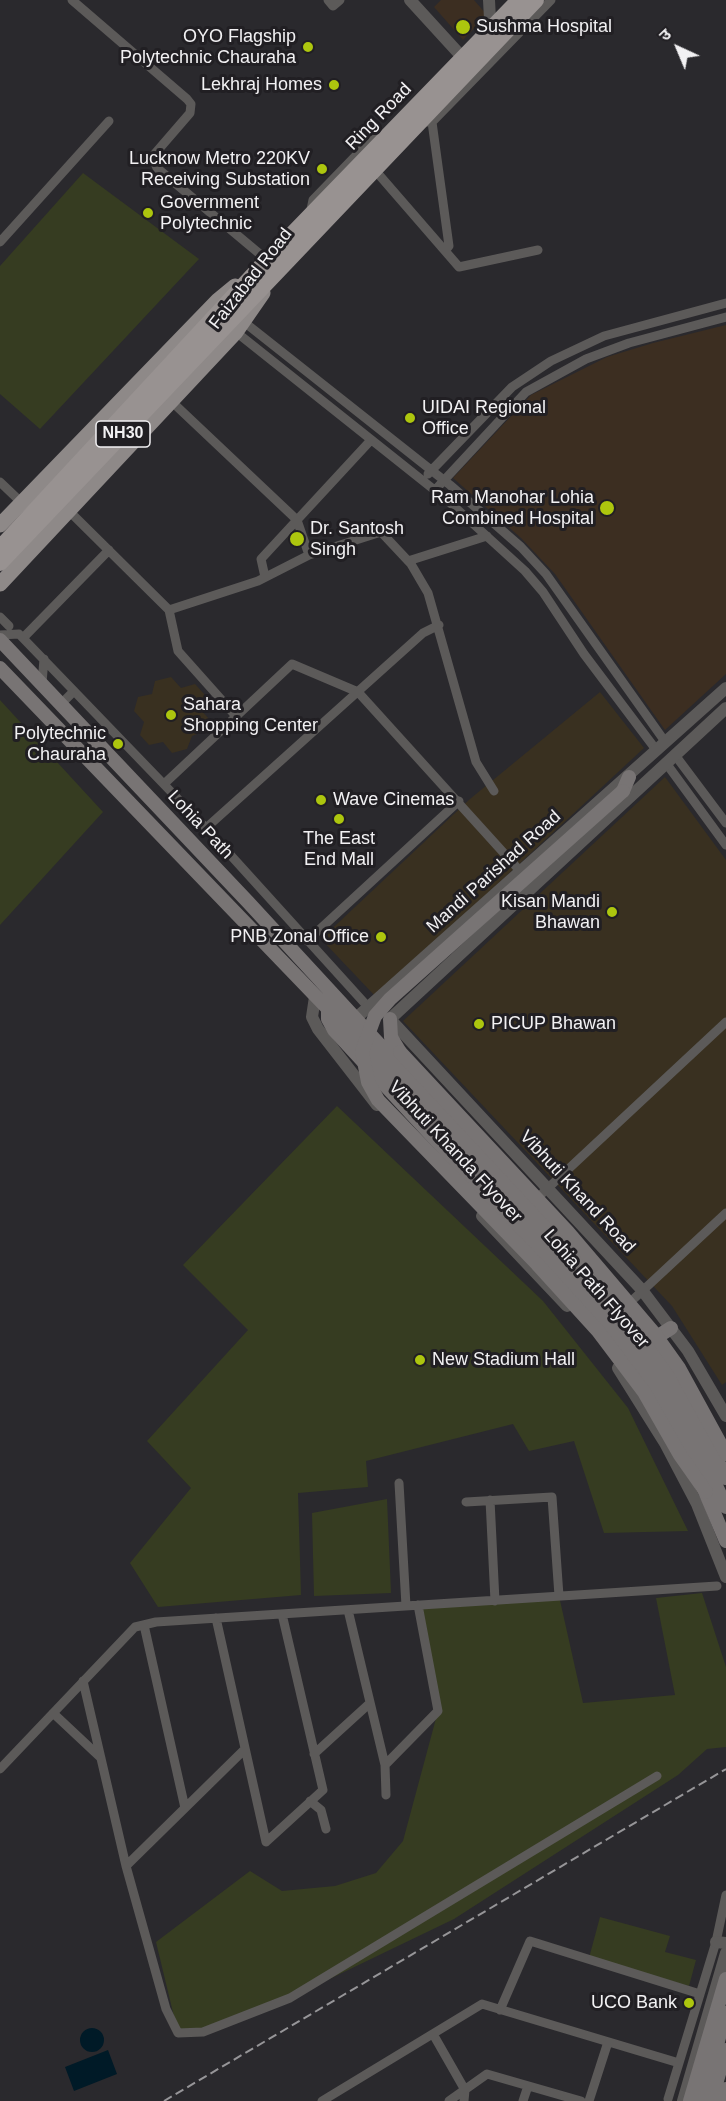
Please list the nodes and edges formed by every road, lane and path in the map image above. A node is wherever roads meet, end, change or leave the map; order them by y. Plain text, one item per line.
1 (72, 0) edge
2 (328, 0) edge
3 (340, 0) edge
4 (410, 0) edge
5 (508, 0) edge
6 (519, 0) edge
7 (536, 0) edge
8 (551, 0) edge
9 (488, 1) edge
10 (490, 19) junction
11 (468, 63) junction
12 (109, 121) dead end
13 (427, 122) junction
14 (374, 169) junction
15 (0, 242) edge
16 (538, 250) dead end
17 (445, 251) junction
18 (274, 263) junction
19 (239, 300) junction
20 (726, 303) edge
21 (726, 317) edge
22 (240, 327) junction
23 (306, 371) junction
24 (298, 382) junction
25 (170, 400) junction
26 (478, 423) junction
27 (488, 433) junction
28 (371, 440) junction
29 (432, 470) junction
30 (422, 480) junction
31 (444, 480) junction
32 (0, 482) edge
33 (435, 490) junction
34 (22, 503) junction
35 (68, 510) junction
36 (297, 520) junction
37 (0, 525) edge
38 (487, 536) junction
39 (0, 548) edge
40 (109, 550) junction
41 (309, 555) junction
42 (408, 561) junction
43 (0, 563) edge
44 (265, 577) junction
45 (0, 584) edge
46 (566, 604) junction
47 (554, 608) junction
48 (170, 610) junction
49 (0, 617) edge
50 (439, 625) junction
51 (9, 626) dead end
52 (565, 626) junction
53 (0, 635) edge
54 (23, 638) junction
55 (0, 640) edge
56 (44, 659) junction
57 (0, 668) edge
58 (55, 671) junction
59 (42, 683) junction
60 (726, 688) edge
61 (74, 691) junction
62 (358, 692) junction
63 (62, 703) junction
64 (726, 708) edge
65 (235, 715) junction
66 (662, 747) junction
67 (670, 759) junction
68 (629, 777) junction
69 (164, 784) junction
70 (494, 791) dead end
71 (459, 801) junction
72 (726, 823) edge
73 (206, 828) junction
74 (726, 845) edge
75 (521, 872) junction
76 (307, 941) junction
77 (403, 976) junction
78 (304, 986) joint
79 (418, 992) junction
80 (315, 997) junction
81 (369, 1008) junction
82 (355, 1019) junction
83 (390, 1019) junction
84 (724, 1027) edge
85 (372, 1037) joint
86 (549, 1186) junction
87 (529, 1206) junction
88 (726, 1213) edge
89 (642, 1290) junction
90 (623, 1309) junction
91 (604, 1312) junction
92 (671, 1328) junction
93 (650, 1342) junction
94 (724, 1401) edge
95 (726, 1416) edge
96 (726, 1454) edge
97 (726, 1478) edge
98 (399, 1483) dead end
99 (706, 1492) junction
100 (490, 1500) junction
101 (466, 1502) dead end
102 (726, 1507) edge
103 (726, 1541) edge
104 (726, 1576) edge
105 (717, 1586) dead end
106 (559, 1596) junction
107 (495, 1600) junction
108 (418, 1605) junction
109 (406, 1606) junction
110 (348, 1610) junction
111 (282, 1614) junction
112 (216, 1618) junction
113 (144, 1625) junction
114 (83, 1681) junction
115 (370, 1703) junction
116 (52, 1713) junction
117 (245, 1749) junction
118 (314, 1754) junction
119 (101, 1758) junction
120 (385, 1765) junction
121 (0, 1769) edge
122 (657, 1776) dead end
123 (386, 1795) dead end
124 (310, 1802) junction
125 (185, 1808) junction
126 (326, 1829) dead end
127 (126, 1866) junction
128 (726, 1895) edge
129 (721, 1943) edge
130 (726, 1953) edge
131 (726, 1979) edge
132 (700, 1994) junction
133 (500, 2010) junction
134 (726, 2013) edge
135 (433, 2034) junction
136 (608, 2042) junction
137 (720, 2057) edge
138 (679, 2063) junction
139 (528, 2086) junction
140 (465, 2090) junction
141 (726, 2090) edge
142 (668, 2099) dead end
143 (326, 2100) edge
144 (449, 2101) edge
145 (464, 2101) edge
146 (523, 2101) edge
147 (581, 2101) edge
148 (589, 2101) edge
149 (683, 2101) edge
150 (690, 2101) edge
151 (702, 2101) edge
152 (711, 2101) edge
153 (723, 2101) edge

1 - 18 street
2 - 3 street
4 - 11 street
5 - 10 street
6 - 11 highway, Ring Road / NH30
7 - 11 highway, Faizabad Road / NH30
8 - 11 street
9 - 10 street
10 - 11 street
11 - 13 highway, Faizabad Road / NH30
11 - 18 highway, Ring Road / NH30
12 - 15 street
13 - 14 highway, Faizabad Road / NH30
13 - 17 street
14 - 17 street
14 - 18 highway, Faizabad Road / NH30
16 - 17 street
18 - 19 highway, NH30
18 - 22 main road, Faizabad Road
18 - 34 main road, Faizabad Road
19 - 39 highway, NH30
19 - 43 highway, NH30
20 - 26 street
21 - 27 street
22 - 23 street
22 - 24 street
22 - 25 main road, Faizabad Road
23 - 24 street
23 - 29 street
24 - 28 street
25 - 35 main road, Faizabad Road
25 - 36 street
26 - 27 street
26 - 29 street
27 - 31 street
28 - 30 street
28 - 36 street
29 - 30 street
29 - 31 street
30 - 33 street
31 - 33 street
31 - 46 street
32 - 34 street
33 - 38 street
34 - 37 main road, Faizabad Road
35 - 40 street
35 - 45 main road, Faizabad Road
36 - 41 street
36 - 44 street
38 - 42 street
38 - 47 street
40 - 48 street
40 - 54 street
41 - 42 street
41 - 44 street
42 - 50 street
44 - 48 street
46 - 47 street
46 - 52 street
46 - 66 street
47 - 52 street
48 - 65 street
49 - 51 street
50 - 62 street
50 - 70 street
52 - 66 street
53 - 54 street
54 - 56 street
55 - 59 main road, Lohia Path
56 - 58 street
56 - 59 street
57 - 78 main road, Lohia Path
58 - 59 street
58 - 61 street
59 - 63 main road, Lohia Path
60 - 66 street, Mandi Parishad Road
61 - 63 street
61 - 69 street
62 - 65 street
62 - 71 street
62 - 73 street
63 - 82 main road, Lohia Path
64 - 67 street
65 - 69 street
66 - 68 street, Mandi Parishad Road
67 - 72 street
67 - 74 street
67 - 79 street
68 - 75 street, Mandi Parishad Road
68 - 99 main road, Vibhuti Khanda Flyover, bridge
69 - 73 street
71 - 75 street
71 - 76 street
73 - 76 street
75 - 77 street, Mandi Parishad Road
76 - 81 street
77 - 79 street
77 - 81 street, Mandi Parishad Road
78 - 80 main road, Lohia Path Flyover
79 - 83 street
80 - 91 main road, Lohia Path Flyover
80 - 104 street
81 - 82 street, Mandi Parishad Road
82 - 85 main road, Lohia Path
83 - 86 street, Vibhuti Khand Road
83 - 96 main road, Lohia Path Flyover, bridge
84 - 86 street
85 - 87 main road, Lohia Path Flyover
86 - 87 street
86 - 89 street, Vibhuti Khand Road
87 - 90 main road, Lohia Path Flyover
88 - 89 street
89 - 90 street
89 - 92 street, Vibhuti Khand Road
90 - 93 main road, Lohia Path Flyover
91 - 99 main road, Lohia Path Flyover, bridge
91 - 102 main road, Lohia Path Flyover
92 - 93 main road
92 - 94 street, Vibhuti Khand Road
93 - 97 main road, Lohia Path Flyover
94 - 95 street, Vibhuti Khand Road
98 - 109 street
99 - 103 main road, Lohia Path Flyover
100 - 101 street
100 - 106 street
100 - 107 street
105 - 106 street
106 - 107 street
107 - 108 street
108 - 109 street
108 - 120 street
109 - 110 street
110 - 111 street
110 - 115 street
111 - 112 street
111 - 118 street
112 - 113 street
112 - 117 street
113 - 114 street
113 - 125 street
114 - 116 street
114 - 119 street
115 - 118 street
115 - 120 street
116 - 119 street
116 - 121 street
117 - 124 street
117 - 125 street
118 - 124 street
119 - 127 street
120 - 123 street
122 - 127 street
124 - 126 street
125 - 127 street
128 - 129 street
129 - 132 street
130 - 149 street
131 - 150 main road
132 - 133 street
132 - 138 street
133 - 135 street
133 - 136 street
134 - 137 main road
135 - 140 street
135 - 143 street
136 - 138 street
136 - 148 street
137 - 151 main road
137 - 152 main road
138 - 142 street
139 - 140 street
139 - 146 street
139 - 147 street
140 - 144 street
140 - 145 street
141 - 153 main road

